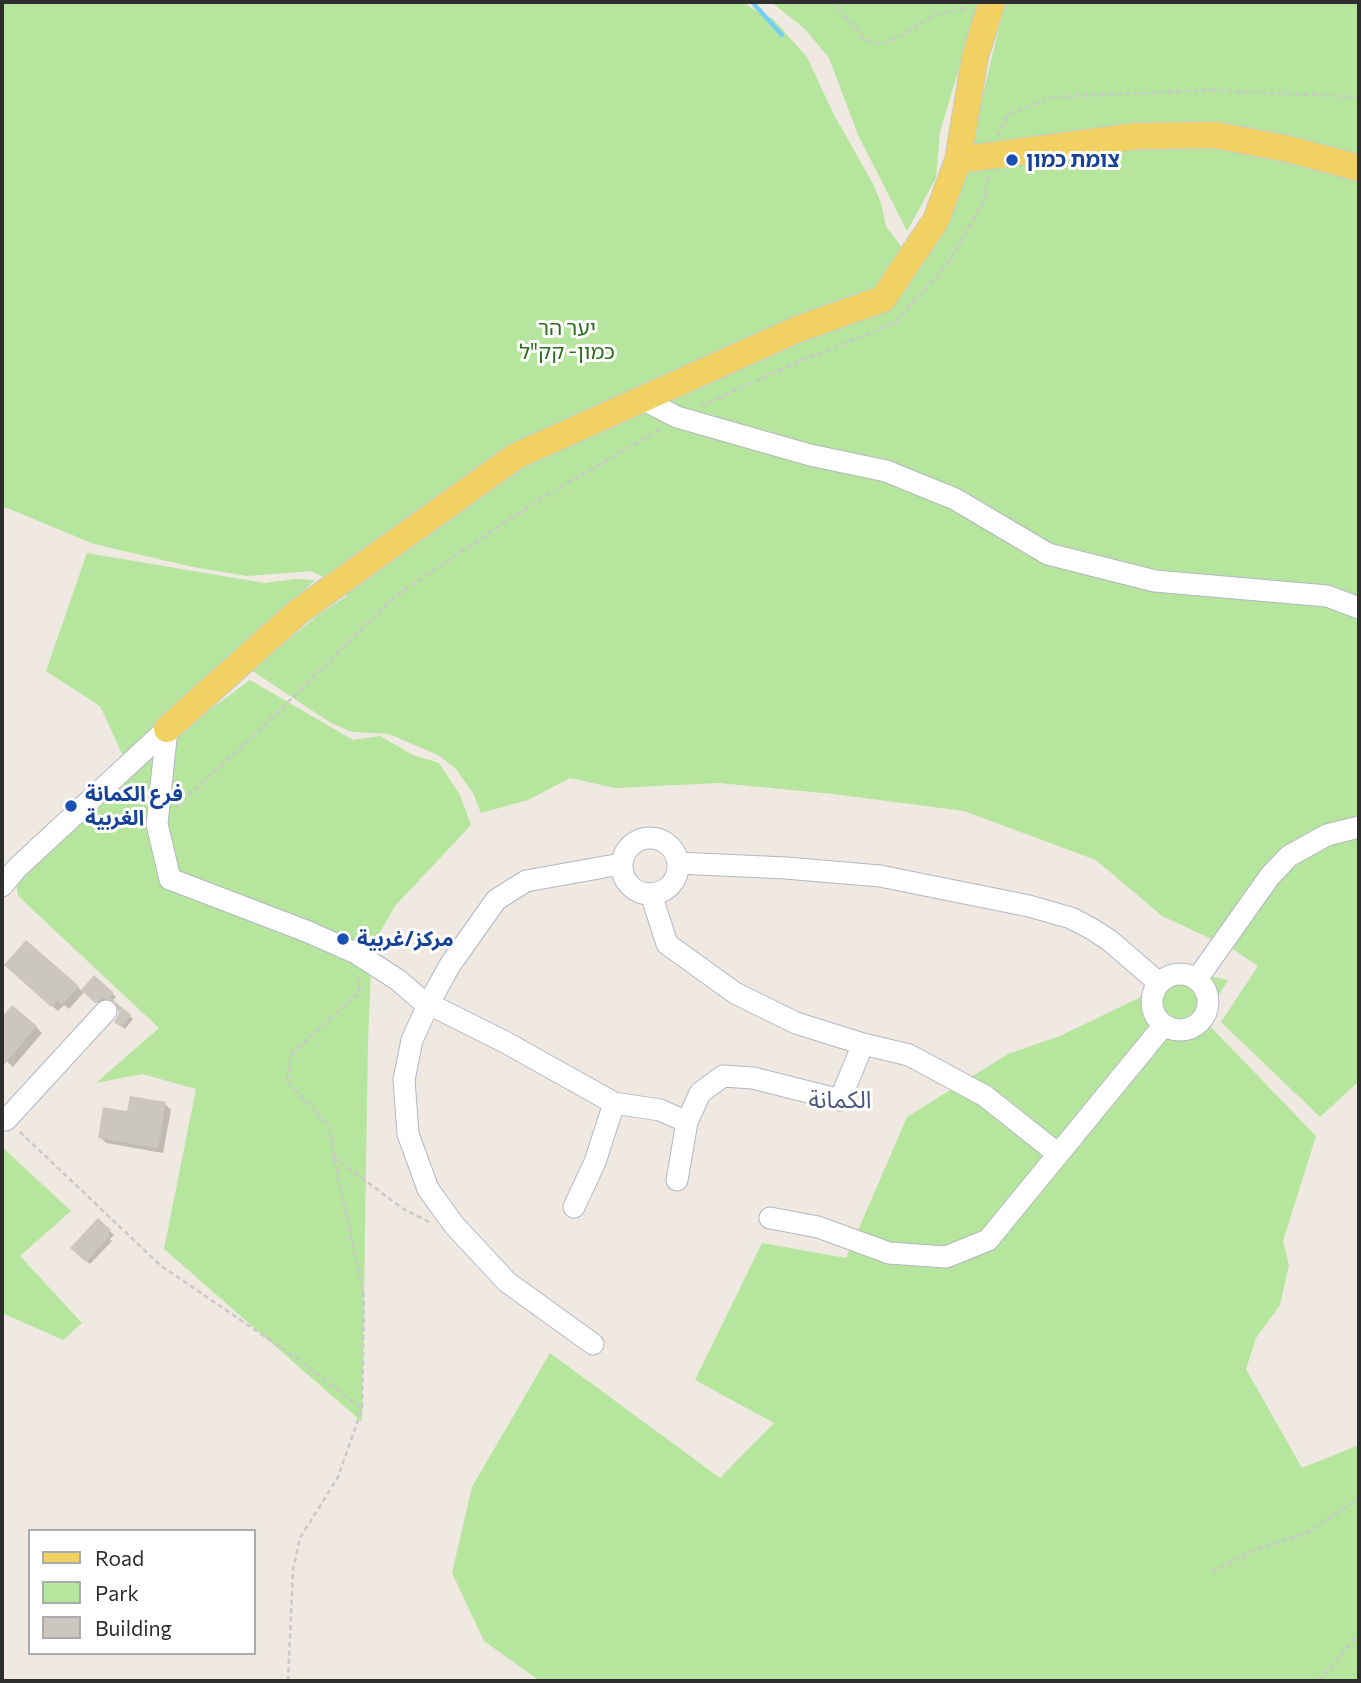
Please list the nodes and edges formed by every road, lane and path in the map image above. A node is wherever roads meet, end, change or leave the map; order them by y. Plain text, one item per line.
1 (833, 2) edge
2 (991, 4) edge
3 (1359, 97) edge
4 (989, 156) junction
5 (958, 160) junction
6 (1359, 168) edge
7 (642, 400) junction
8 (677, 417) junction
9 (1359, 608) edge
10 (167, 729) junction
11 (157, 824) junction
12 (1359, 827) edge
13 (678, 863) junction
14 (621, 864) junction
15 (2, 886) edge
16 (652, 894) junction
17 (356, 953) junction
18 (1197, 979) junction
19 (1159, 983) junction
20 (429, 1003) junction
21 (106, 1010) dead end
22 (1164, 1025) junction
23 (863, 1044) junction
24 (614, 1103) junction
25 (6, 1120) joint
26 (687, 1122) junction
27 (1058, 1154) junction
28 (334, 1157) junction
29 (677, 1180) dead end
30 (574, 1207) dead end
31 (770, 1218) dead end
32 (437, 1226) dead end
33 (593, 1343) dead end
34 (362, 1409) junction
35 (1359, 1499) edge
36 (1212, 1572) dead end
37 (1359, 1634) edge
38 (288, 1681) edge
39 (1319, 1681) edge

1 - 2 path
2 - 5 main road
3 - 4 path
4 - 5 main road
4 - 6 main road
4 - 8 path
5 - 7 main road
7 - 8 street
7 - 10 main road
8 - 9 street
8 - 11 path
10 - 11 street
10 - 15 street
11 - 17 street
12 - 18 street
13 - 14 street
13 - 16 street
13 - 19 street
14 - 16 street
14 - 20 street
16 - 23 street
17 - 20 street
17 - 28 path
18 - 19 street
18 - 22 street
19 - 22 street
20 - 24 street
20 - 33 street
21 - 25 street
22 - 27 street
23 - 26 street
23 - 27 street
24 - 26 street
24 - 30 street
25 - 34 path
26 - 29 street
27 - 31 street
28 - 32 path
28 - 34 path
34 - 38 path
35 - 36 path
37 - 39 path

